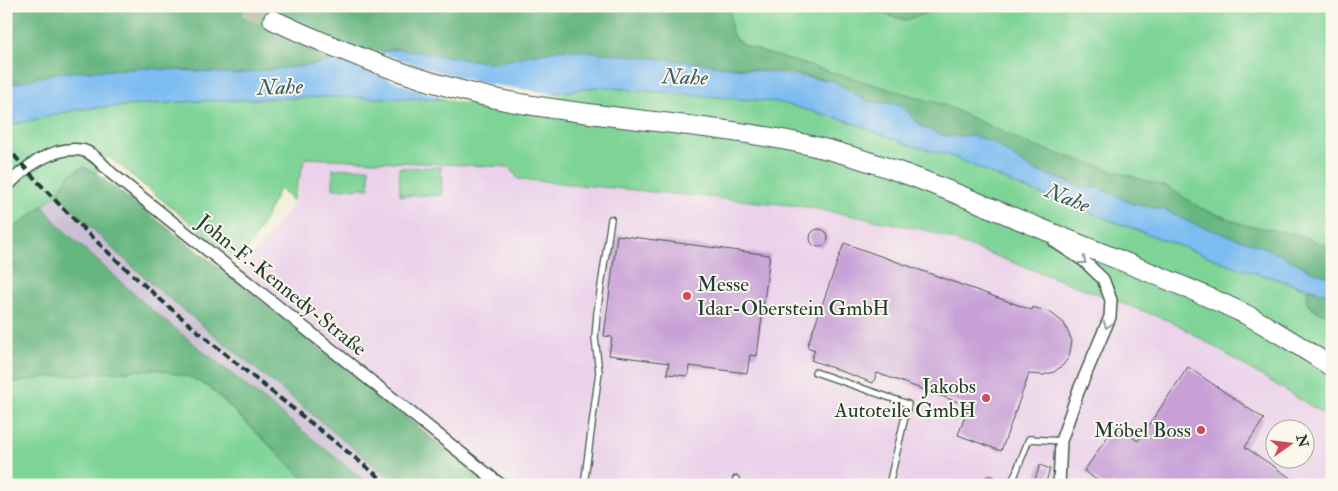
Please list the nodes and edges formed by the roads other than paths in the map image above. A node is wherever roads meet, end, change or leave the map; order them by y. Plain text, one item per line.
1 (273, 20) tunnel mouth
2 (6, 188) edge
3 (1012, 217) junction
4 (611, 219) dead end
5 (1332, 367) edge
6 (815, 372) dead end
7 (1061, 441) junction
8 (501, 485) edge
9 (584, 485) edge
10 (889, 485) edge
11 (987, 485) edge
12 (1005, 485) edge
13 (1012, 485) edge
14 (1059, 485) edge

1 - 3 main road
2 - 8 street, John-F.-Kennedy-Straße
3 - 5 main road
3 -> 7 street
4 - 9 lane
6 - 10 lane
7 - 13 lane
7 - 14 street
11 - 12 lane

